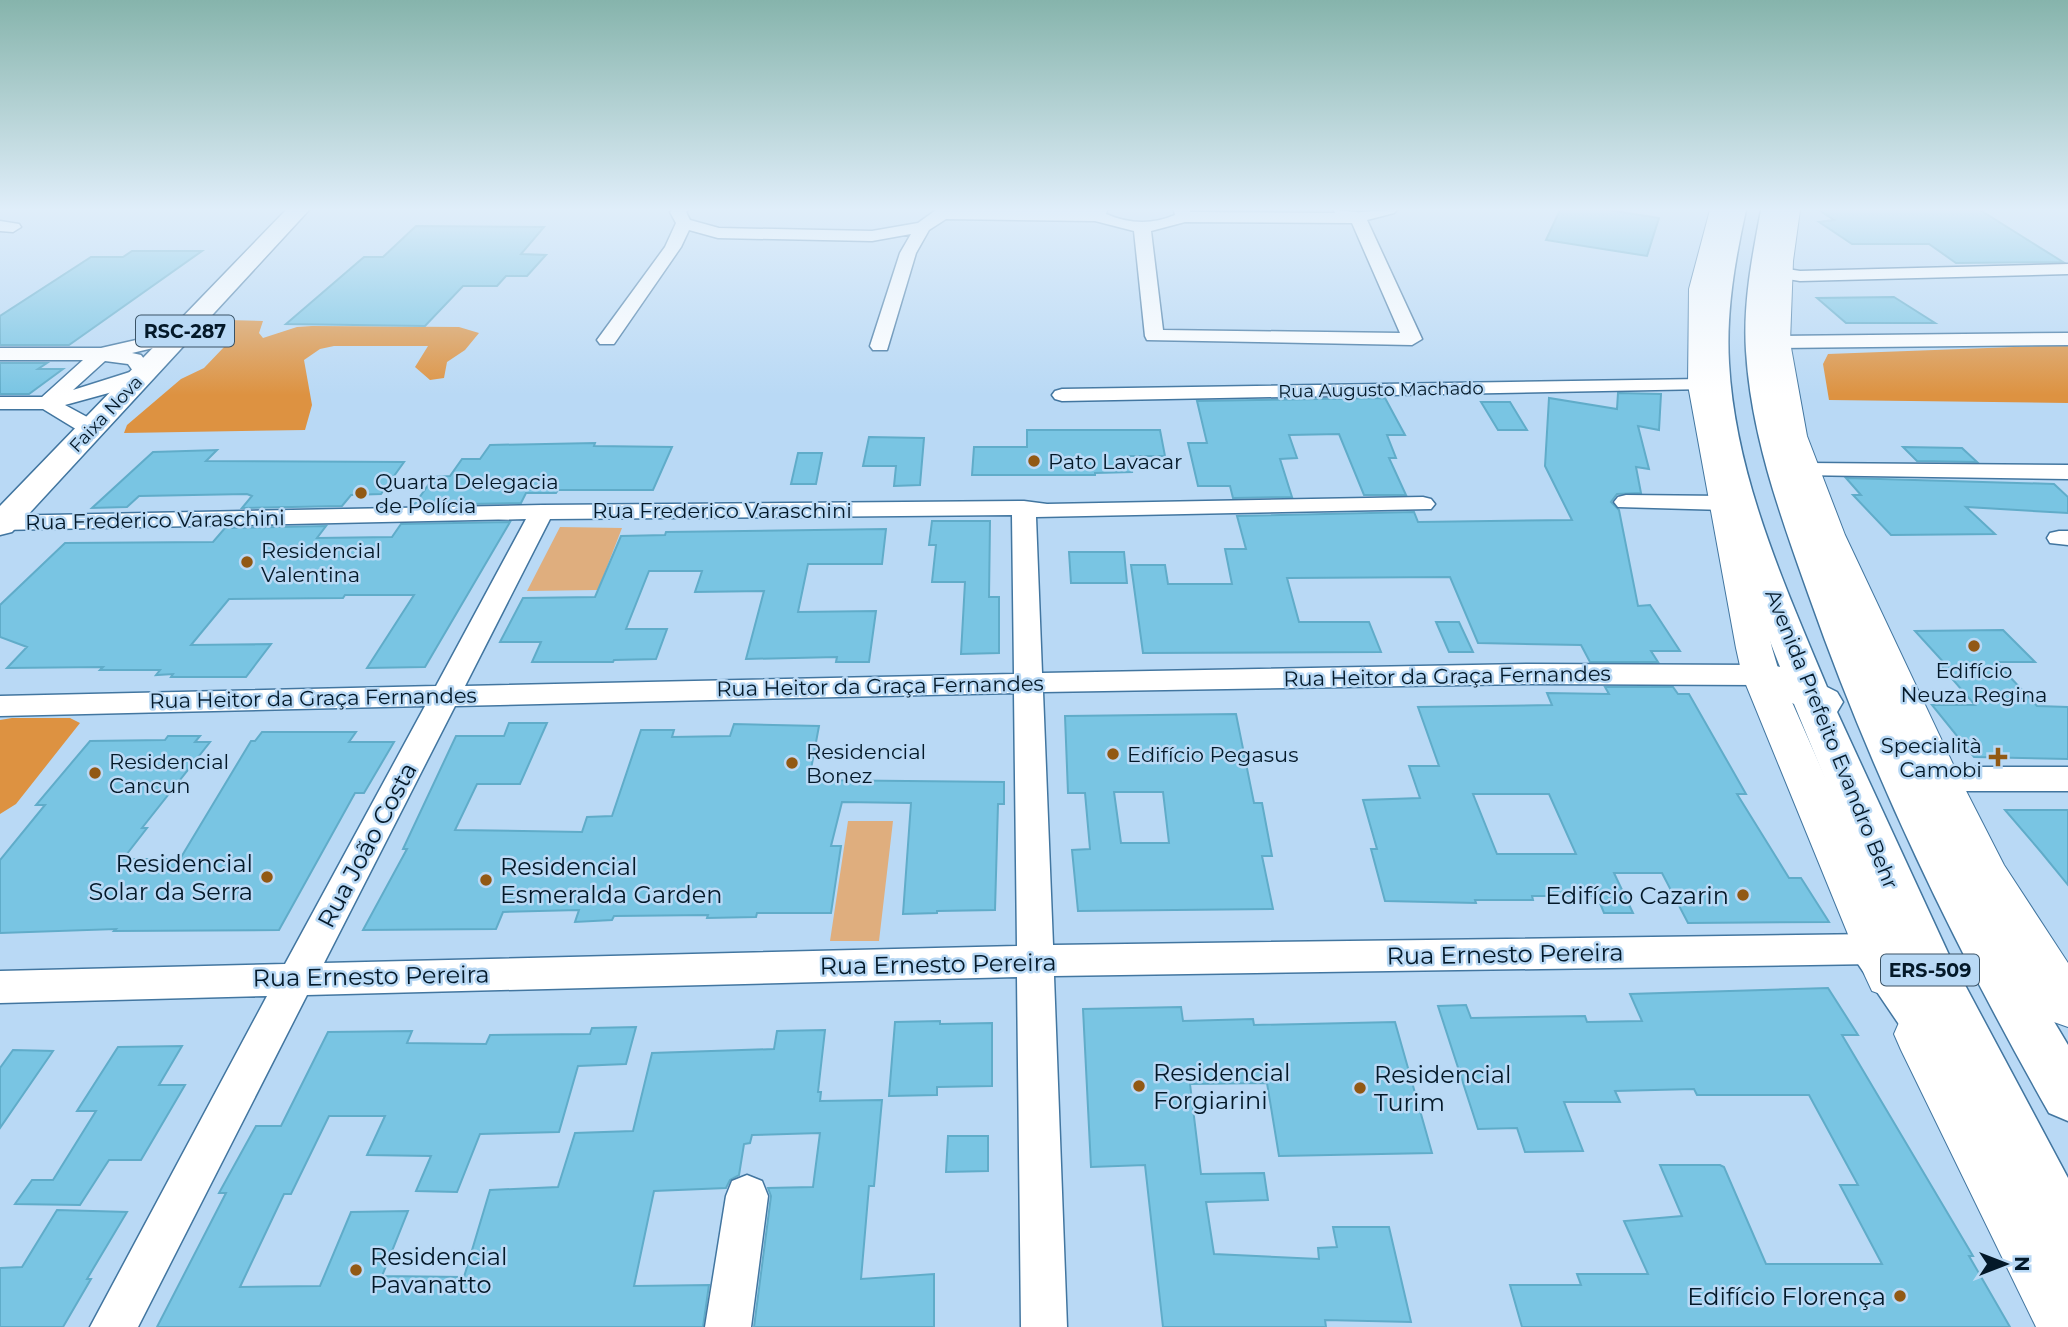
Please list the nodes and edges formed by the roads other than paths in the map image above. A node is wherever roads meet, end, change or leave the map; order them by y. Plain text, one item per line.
1 (240, 272) edge
2 (655, 272) edge
3 (902, 272) edge
4 (1147, 272) edge
5 (1378, 272) edge
6 (1706, 272) edge
7 (1723, 272) edge
8 (1765, 272) edge
9 (1956, 272) edge
10 (1781, 273) joint
11 (1717, 305) junction
12 (180, 336) junction
13 (1771, 338) junction
14 (607, 340) dead end
15 (2068, 340) edge
16 (880, 346) dead end
17 (0, 354) edge
18 (102, 354) junction
19 (145, 373) junction
20 (1701, 385) junction
21 (1062, 395) dead end
22 (47, 402) junction
23 (0, 403) edge
24 (92, 429) junction
25 (1727, 444) junction
26 (1805, 470) junction
27 (2068, 472) edge
28 (1626, 502) dead end
29 (1423, 504) dead end
30 (1024, 508) junction
31 (542, 512) junction
32 (1727, 513) junction
33 (1, 524) edge
34 (1761, 675) junction
35 (1028, 683) junction
36 (1810, 694) junction
37 (446, 695) junction
38 (0, 706) edge
39 (1890, 751) junction
40 (1940, 779) junction
41 (2068, 779) edge
42 (1875, 949) junction
43 (1035, 961) junction
44 (1996, 971) junction
45 (298, 977) junction
46 (0, 987) edge
47 (2068, 1005) edge
48 (2068, 1055) edge
49 (2068, 1095) edge
50 (2027, 1162) junction
51 (747, 1196) dead end
52 (2068, 1237) edge
53 (113, 1327) edge
54 (728, 1327) edge
55 (1044, 1327) edge
56 (2068, 1327) edge

1 - 12 highway, Faixa Nova / RSC-287
2 - 14 street
3 - 16 street
4 - 5 street
6 - 20 main road, Avenida Prefeito Evandro Behr / ERS-509
7 - 11 highway, Avenida Prefeito Evandro Behr / ERS-509
8 - 13 highway, ERS-509
9 - 10 street
10 - 13 main road, ERS-509
11 - 13 highway
11 - 25 highway, Avenida Prefeito Evandro Behr / ERS-509
12 - 18 street
12 - 19 highway, Faixa Nova / RSC-287
13 - 15 street
13 - 26 main road, ERS-509
13 - 39 highway, ERS-509
17 - 18 street
18 - 19 street
18 - 22 street
19 - 22 street
19 - 24 highway, Faixa Nova / RSC-287
20 - 21 street, Rua Augusto Machado
20 - 32 main road, Avenida Prefeito Evandro Behr / ERS-509
22 - 23 street
22 - 24 street
24 - 33 highway, Faixa Nova / RSC-287
25 - 32 highway, ERS-509
25 - 36 highway, Avenida Prefeito Evandro Behr / ERS-509
26 - 27 street
26 - 40 main road, ERS-509
28 - 32 street
29 - 30 street, Rua Frederico Varaschini
30 - 31 street, Rua Frederico Varaschini
30 - 35 street
31 - 33 street, Rua Frederico Varaschini
31 - 37 street, Rua João Costa
32 - 34 main road, Avenida Prefeito Evandro Behr / ERS-509
34 - 35 street, Rua Heitor da Graça Fernandes
34 - 36 highway
34 - 42 main road, Avenida Prefeito Evandro Behr / ERS-509
35 - 37 street, Rua Heitor da Graça Fernandes
35 - 43 street
36 - 39 highway
36 - 50 highway, Avenida Prefeito Evandro Behr / ERS-509
37 - 38 street, Rua Heitor da Graça Fernandes
37 - 45 street, Rua João Costa
39 - 44 highway, ERS-509
40 - 41 street
40 - 47 main road, ERS-509
42 - 43 street, Rua Ernesto Pereira
42 - 50 highway, ERS-509
42 - 56 main road, Avenida Prefeito Evandro Behr / ERS-509
43 - 45 street, Rua Ernesto Pereira
43 - 55 street
44 - 48 highway, ERS-509
44 - 49 highway, ERS-509
45 - 46 street, Rua Ernesto Pereira
45 - 53 street, Rua João Costa
50 - 52 highway, Avenida Prefeito Evandro Behr / ERS-509
51 - 54 street

